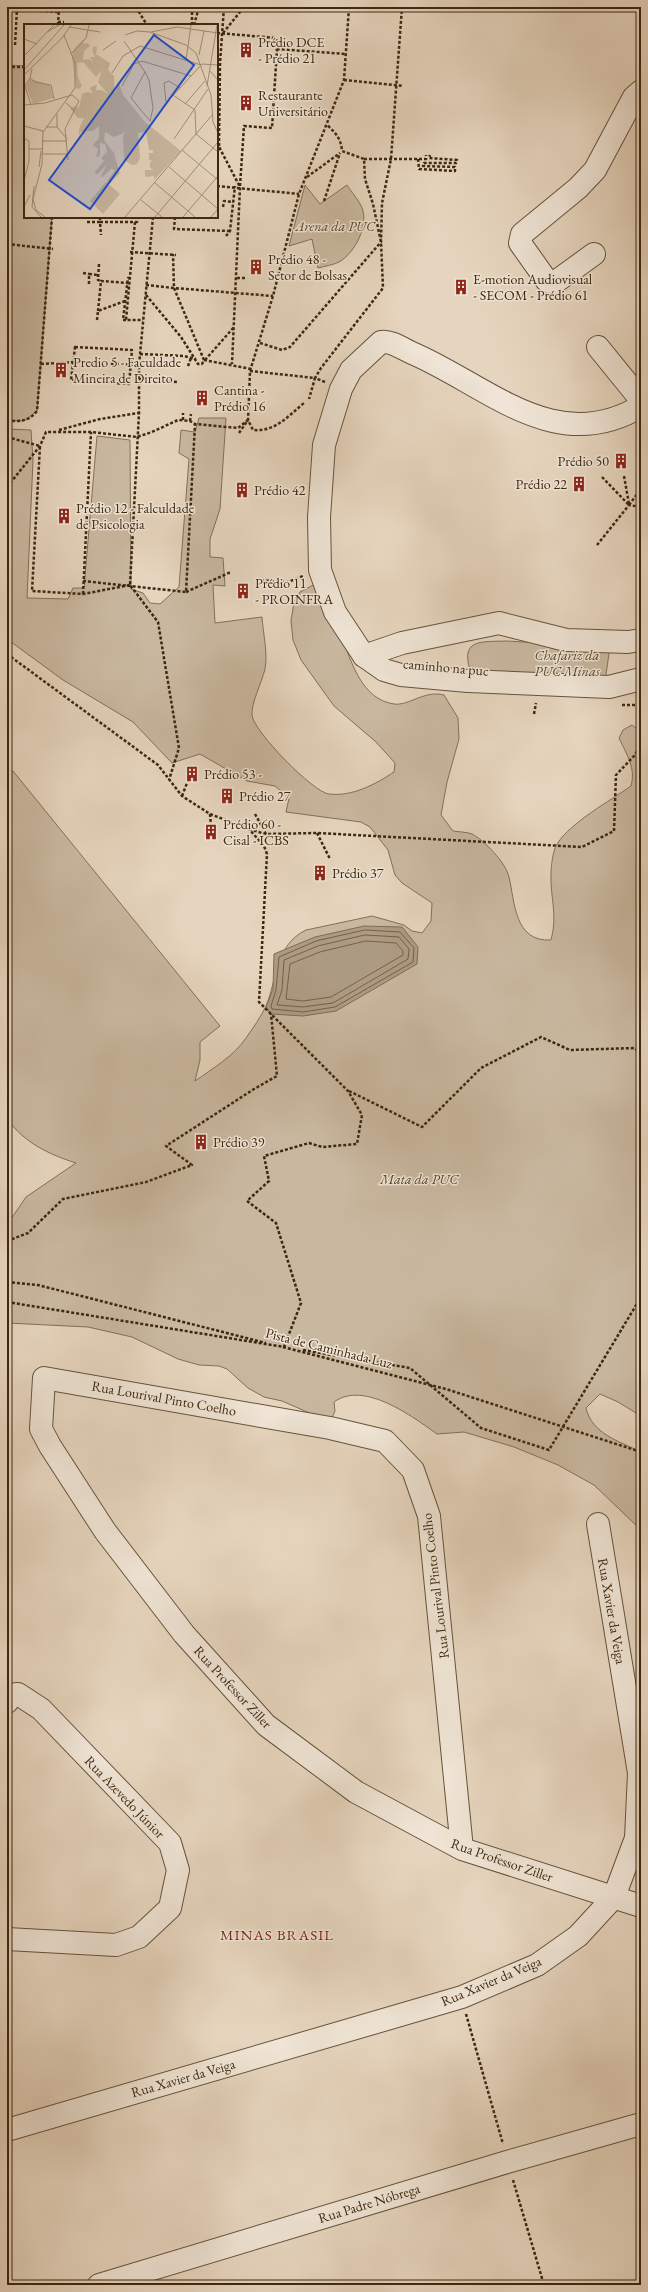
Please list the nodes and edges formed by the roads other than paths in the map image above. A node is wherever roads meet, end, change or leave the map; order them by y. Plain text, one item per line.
1 (641, 91) edge
2 (594, 254) dead end
3 (598, 346) dead end
4 (641, 400) edge
5 (641, 406) edge
6 (641, 640) edge
7 (364, 656) junction
8 (641, 679) edge
9 (44, 1378) joint
10 (598, 1524) dead end
11 (7, 1702) edge
12 (462, 1849) junction
13 (614, 1897) junction
14 (641, 1906) edge
15 (7, 1939) edge
16 (641, 2124) edge
17 (7, 2130) edge
18 (123, 2281) edge
19 (98, 2285) edge

1 - 2 street
3 - 4 street
5 - 7 street
6 - 7 street
7 - 8 street
9 - 12 street, Rua Professor Ziller
9 - 12 street, Rua Lourival Pinto Coelho
10 - 13 street, Rua Xavier da Veiga
11 - 15 street, Rua Azevedo Júnior
12 - 13 street, Rua Professor Ziller
13 - 14 street, Rua Professor Ziller
13 - 17 street, Rua Xavier da Veiga
16 - 18 street, Rua Padre Nóbrega
18 - 19 street, Rua Padre Nóbrega

